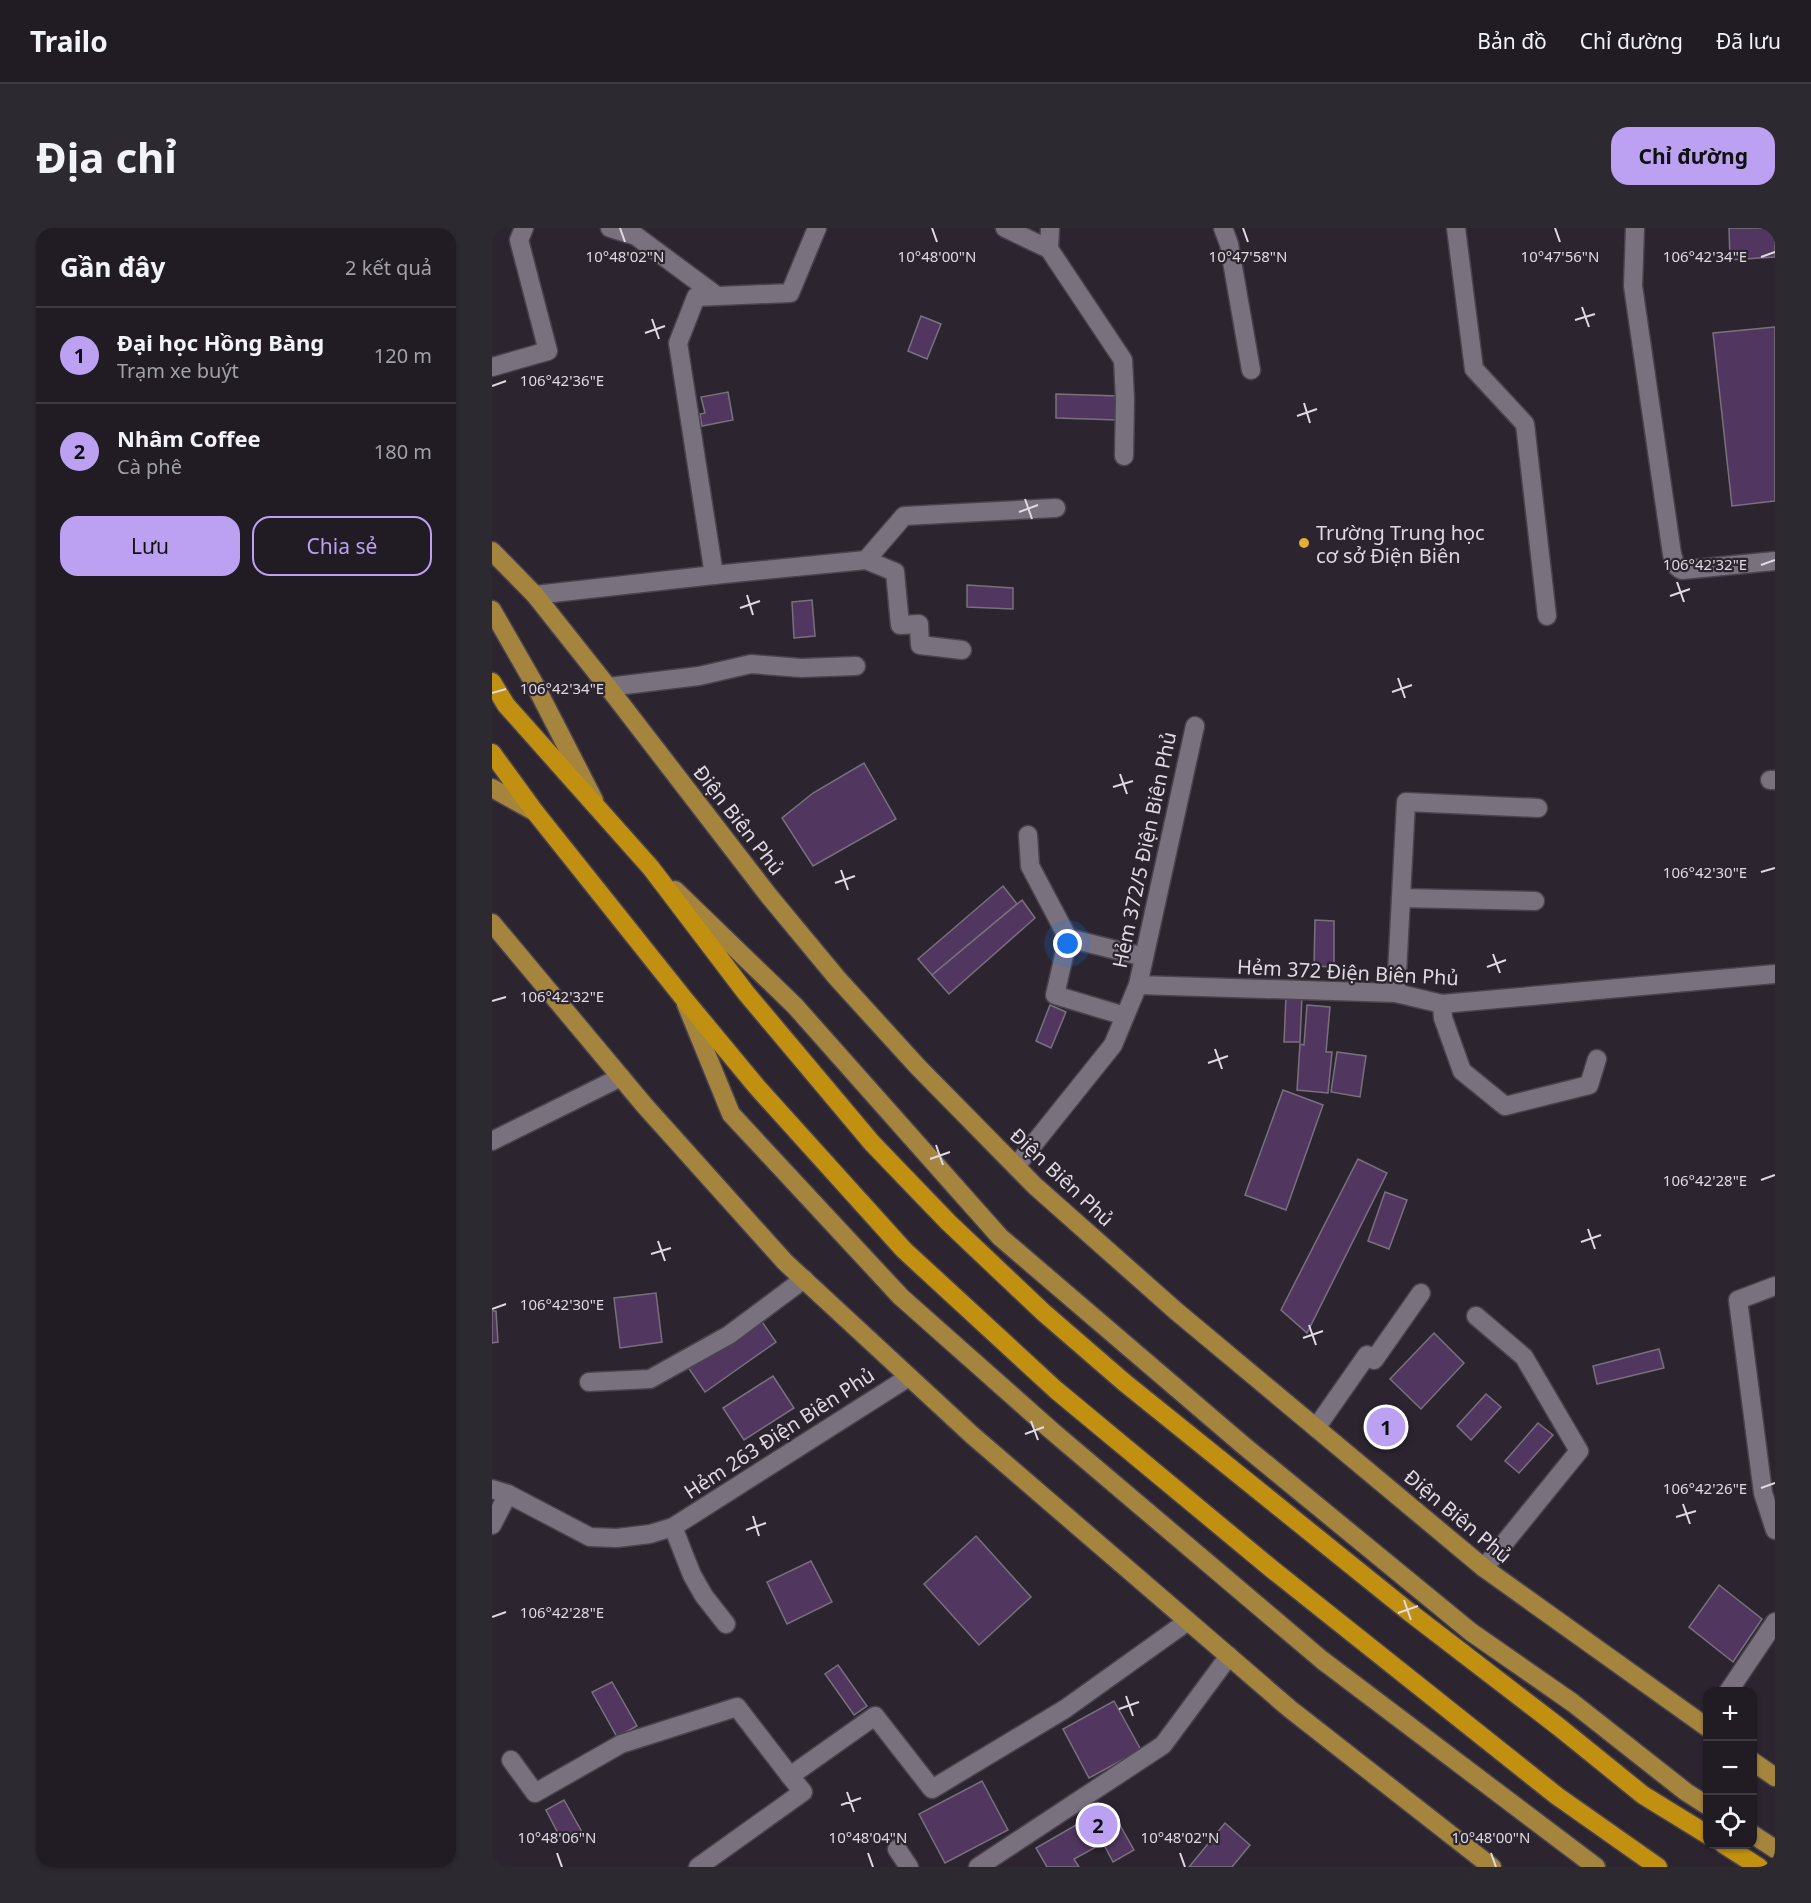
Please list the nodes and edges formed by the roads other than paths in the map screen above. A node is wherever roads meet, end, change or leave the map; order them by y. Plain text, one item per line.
1 (524, 228) edge
2 (610, 228) edge
3 (817, 228) edge
4 (1005, 228) edge
5 (1050, 228) edge
6 (1223, 228) edge
7 (1456, 228) edge
8 (1635, 228) edge
9 (1049, 249) junction
10 (717, 296) junction
11 (492, 368) edge
12 (1251, 370) dead end
13 (1124, 456) dead end
14 (1056, 508) dead end
15 (492, 551) edge
16 (866, 560) junction
17 (1775, 561) edge
18 (714, 574) junction
19 (535, 595) junction
20 (492, 610) edge
21 (1547, 616) dead end
22 (962, 650) dead end
23 (856, 666) dead end
24 (492, 682) edge
25 (608, 687) junction
26 (1195, 726) dead end
27 (492, 753) edge
28 (492, 788) edge
29 (597, 804) junction
30 (1538, 807) dead end
31 (536, 812) junction
32 (1028, 835) dead end
33 (651, 868) junction
34 (1401, 898) junction
35 (1535, 902) dead end
36 (492, 924) edge
37 (1068, 938) junction
38 (1144, 957) junction
39 (1775, 974) edge
40 (1138, 985) junction
41 (1396, 993) junction
42 (685, 1000) junction
43 (1442, 1004) junction
44 (1125, 1016) junction
45 (1597, 1059) dead end
46 (621, 1077) junction
47 (492, 1141) edge
48 (1016, 1166) junction
49 (804, 1278) junction
50 (1775, 1286) edge
51 (1421, 1293) dead end
52 (1476, 1316) dead end
53 (909, 1377) junction
54 (589, 1382) dead end
55 (1316, 1428) junction
56 (500, 1491) edge
57 (492, 1525) edge
58 (674, 1527) junction
59 (1775, 1530) edge
60 (1484, 1568) junction
61 (1188, 1621) junction
62 (1775, 1622) edge
63 (726, 1624) dead end
64 (1229, 1656) junction
65 (1731, 1687) edge
66 (1703, 1723) edge
67 (511, 1760) dead end
68 (1757, 1764) edge
69 (790, 1776) junction
70 (1775, 1777) edge
71 (1703, 1803) edge
72 (1703, 1832) edge
73 (1757, 1837) edge
74 (897, 1849) dead end
75 (1730, 1849) edge
76 (1775, 1849) edge
77 (698, 1867) edge
78 (909, 1867) edge
79 (978, 1867) edge
80 (1492, 1867) edge
81 (1596, 1867) edge
82 (1658, 1867) edge
83 (1759, 1867) edge

1 - 11 street
2 - 10 street
3 - 10 street
4 - 9 street
5 - 9 street
6 - 12 street
7 - 21 street
8 - 17 street
9 - 13 street
10 - 18 street
14 - 16 street
15 - 19 main road, Điện Biên Phủ
16 - 18 street
16 - 22 street
18 - 19 street
19 - 25 main road, Điện Biên Phủ
20 - 29 main road
23 - 25 street
24 - 29 highway
25 - 48 main road, Điện Biên Phủ
26 - 38 street, Hẻm 372/5 Điện Biên Phủ
27 - 31 highway
28 - 31 main road
29 - 33 highway
30 - 34 street
31 - 42 highway
32 - 37 street
33 - 71 main road
33 - 72 highway
34 - 35 street
34 - 41 street
36 - 46 main road
37 - 38 street
37 - 44 street
38 - 40 street, Hẻm 372/5 Điện Biên Phủ
39 - 43 street, Hẻm 372 Điện Biên Phủ
40 - 41 street, Hẻm 372 Điện Biên Phủ
40 - 44 street
41 - 43 street, Hẻm 372 Điện Biên Phủ
42 - 81 main road
42 - 82 highway
43 - 45 street
44 - 48 street
46 - 47 street
46 - 49 main road
48 - 55 main road, Điện Biên Phủ
49 - 53 main road
49 - 54 street
50 - 59 street
51 - 55 street
52 - 60 street
53 - 58 street, Hẻm 263 Điện Biên Phủ
53 - 61 main road
55 - 60 main road, Điện Biên Phủ
56 - 57 street
56 - 58 street, Hẻm 263 Điện Biên Phủ
58 - 63 street
60 - 66 main road, Điện Biên Phủ
61 - 64 main road
61 - 69 street
62 - 65 street
64 - 79 street
64 - 80 main road
67 - 69 street
68 - 70 main road
69 - 77 street
73 - 76 main road
74 - 78 street
75 - 83 highway

